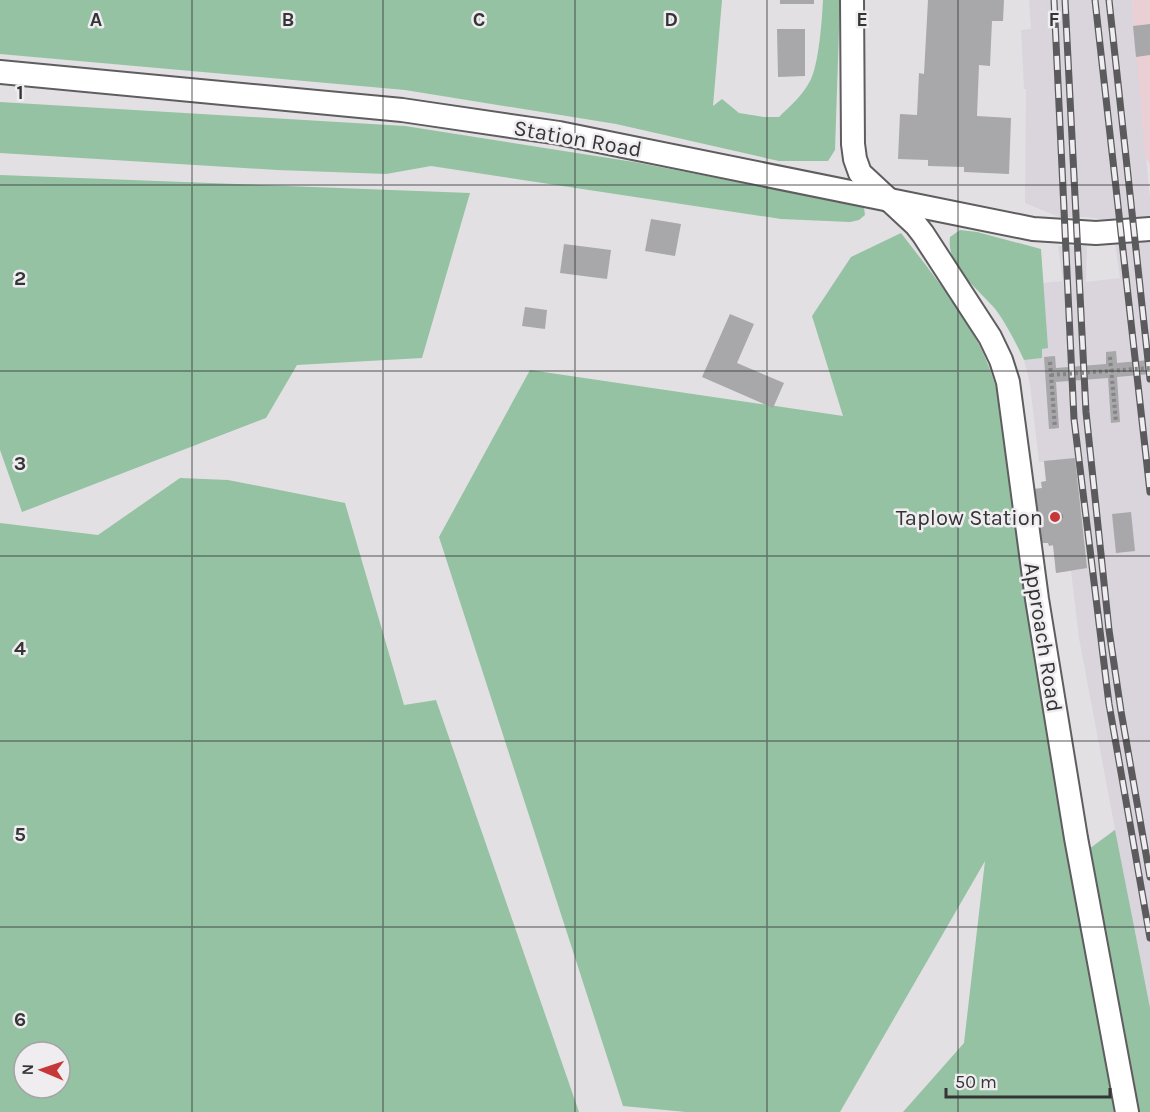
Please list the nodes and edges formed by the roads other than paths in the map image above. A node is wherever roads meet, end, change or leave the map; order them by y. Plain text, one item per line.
1 (852, 0) edge
2 (0, 72) edge
3 (885, 198) junction
4 (1150, 229) edge
5 (1127, 1112) edge

1 - 3 street, Approach Road
2 - 3 street, Station Road
3 - 4 street, Station Road
3 - 5 street, Approach Road

